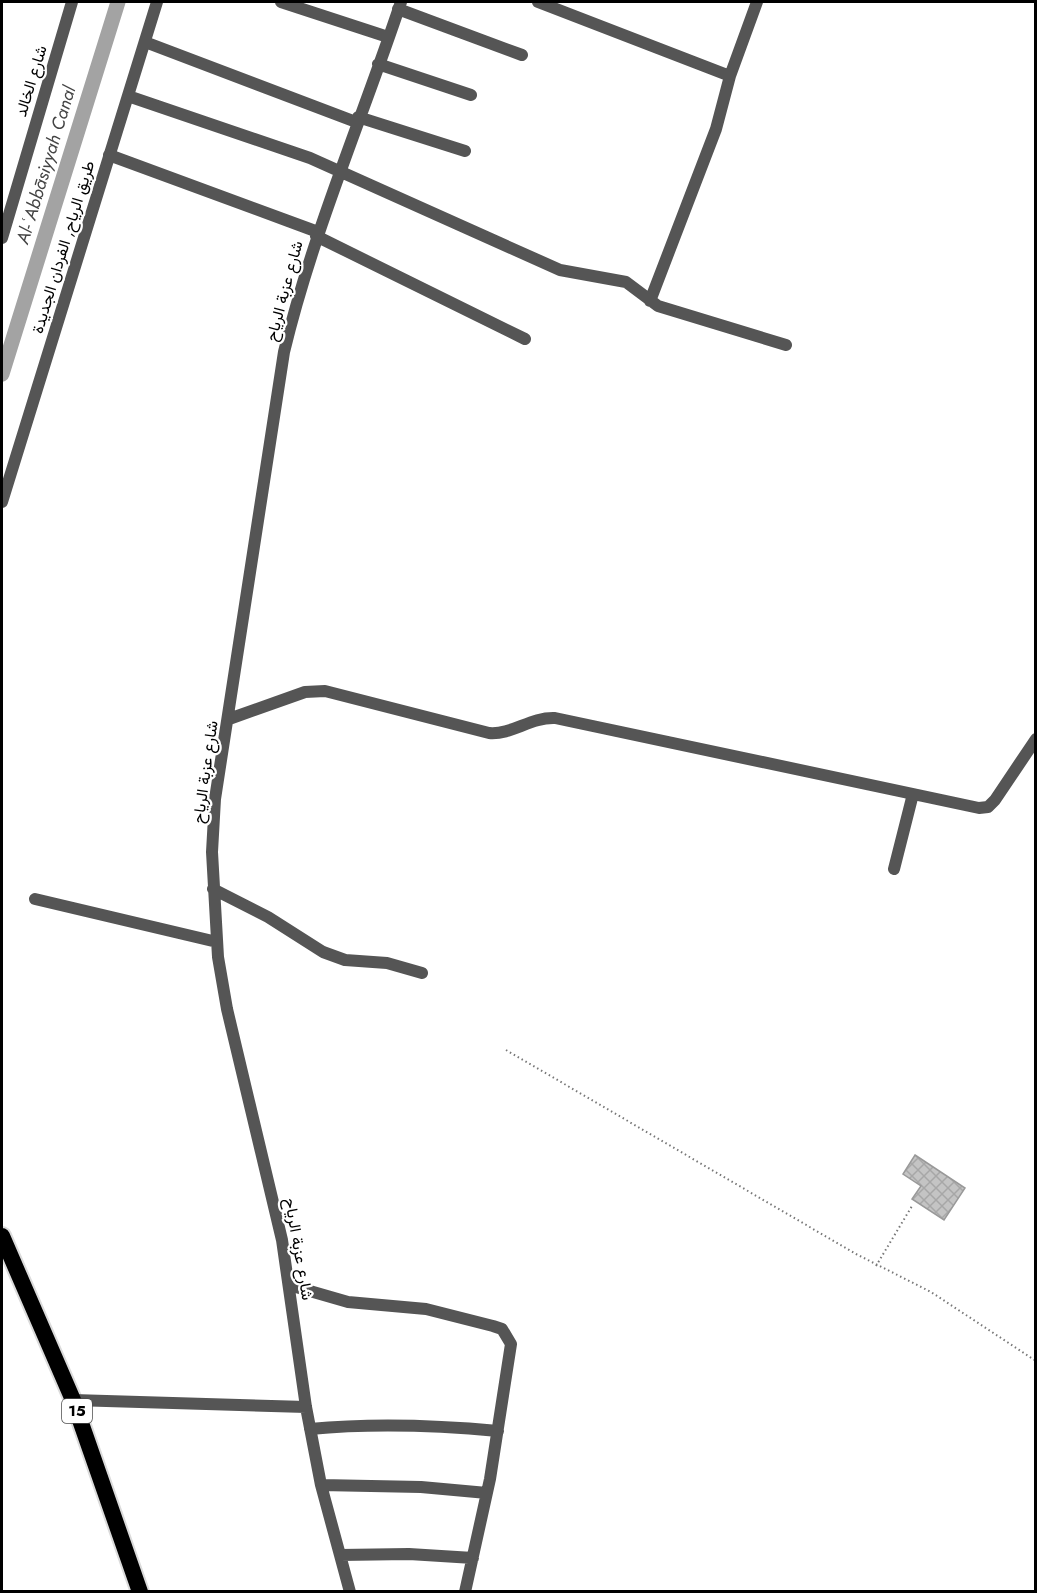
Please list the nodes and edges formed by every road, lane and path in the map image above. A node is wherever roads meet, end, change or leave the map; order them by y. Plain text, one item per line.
1 (72, 2) edge
2 (157, 2) edge
3 (281, 2) edge
4 (538, 2) edge
5 (757, 2) edge
6 (400, 5) edge
7 (388, 37) junction
8 (145, 42) junction
9 (522, 55) dead end
10 (378, 64) junction
11 (730, 76) junction
12 (471, 95) dead end
13 (128, 96) junction
14 (357, 120) junction
15 (465, 151) dead end
16 (109, 155) junction
17 (339, 171) junction
18 (317, 234) junction
19 (2, 238) edge
20 (650, 301) junction
21 (525, 339) dead end
22 (786, 345) dead end
23 (2, 502) edge
24 (229, 719) junction
25 (1035, 739) edge
26 (913, 794) junction
27 (894, 869) dead end
28 (213, 889) junction
29 (35, 899) dead end
30 (217, 942) junction
31 (422, 973) dead end
32 (506, 1050) dead end
33 (912, 1206) dead end
34 (2, 1236) edge
35 (876, 1266) junction
36 (289, 1285) junction
37 (1035, 1361) edge
38 (73, 1400) junction
39 (306, 1407) junction
40 (310, 1429) junction
41 (498, 1431) junction
42 (321, 1485) junction
43 (487, 1493) junction
44 (340, 1555) junction
45 (473, 1558) junction
46 (140, 1592) edge
47 (350, 1592) edge
48 (465, 1592) edge

1 - 19 street, شارع الخالد
2 - 8 street, طريق الرياح, الفردان الجديدة
3 - 7 street
4 - 11 street
5 - 11 street
6 - 7 street, شارع عزبة الرياح
6 - 9 street
7 - 10 street, شارع عزبة الرياح
8 - 13 street, طريق الرياح, الفردان الجديدة
8 - 14 street
10 - 12 street
10 - 14 street, شارع عزبة الرياح
11 - 20 street
13 - 16 street, طريق الرياح, الفردان الجديدة
13 - 17 street
14 - 15 street
14 - 17 street, شارع عزبة الرياح
16 - 18 street
16 - 23 street, طريق الرياح, الفردان الجديدة
17 - 18 street, شارع عزبة الرياح
17 - 20 street
18 - 21 street
18 - 24 street, شارع عزبة الرياح
20 - 22 street
24 - 26 street
24 - 28 street, شارع عزبة الرياح
25 - 26 street
26 - 27 street
28 - 30 street, شارع عزبة الرياح
28 - 31 street
29 - 30 street
30 - 36 street, شارع عزبة الرياح
32 - 35 path
33 - 35 path
34 - 38 highway, 15
35 - 37 path
36 - 39 street, شارع عزبة الرياح
36 - 41 street
38 - 39 street
38 - 46 highway, 15
39 - 40 street, شارع عزبة الرياح
40 - 41 street
40 - 42 street, شارع عزبة الرياح
41 - 43 street
42 - 43 street
42 - 44 street, شارع عزبة الرياح
43 - 45 street
44 - 45 street
44 - 47 street, شارع عزبة الرياح
45 - 48 street

